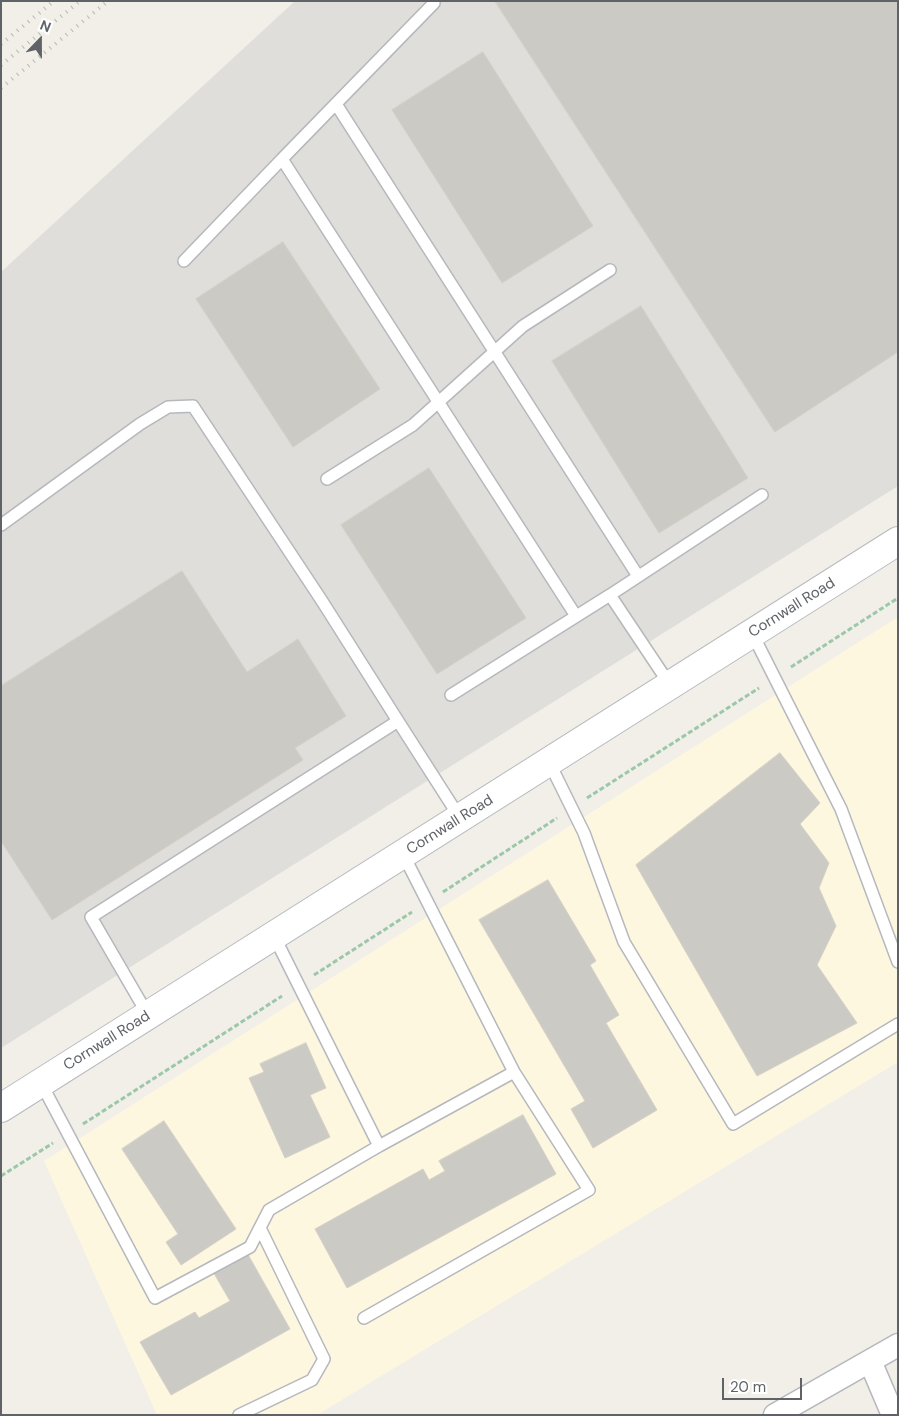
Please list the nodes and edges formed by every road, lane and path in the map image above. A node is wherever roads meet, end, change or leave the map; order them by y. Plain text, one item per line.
1 (434, 3) dead end
2 (336, 104) junction
3 (282, 160) junction
4 (184, 261) dead end
5 (610, 270) dead end
6 (494, 351) junction
7 (438, 402) junction
8 (327, 479) dead end
9 (762, 495) dead end
10 (1, 525) edge
11 (898, 541) edge
12 (638, 576) junction
13 (610, 595) junction
14 (898, 598) edge
15 (576, 616) junction
16 (752, 633) junction
17 (774, 677) junction
18 (670, 686) junction
19 (451, 695) dead end
20 (398, 721) junction
21 (549, 762) junction
22 (572, 808) junction
23 (460, 818) junction
24 (403, 854) junction
25 (428, 902) junction
26 (274, 936) junction
27 (898, 962) edge
28 (298, 985) junction
29 (148, 1015) junction
30 (898, 1024) edge
31 (514, 1072) junction
32 (41, 1083) junction
33 (1, 1108) edge
34 (68, 1134) junction
35 (379, 1146) junction
36 (1, 1176) edge
37 (260, 1228) junction
38 (364, 1318) dead end
39 (898, 1345) edge
40 (870, 1360) junction
41 (239, 1415) edge
42 (776, 1415) edge
43 (893, 1415) edge

1 - 2 lane
2 - 3 lane
2 - 6 lane
3 - 4 lane
3 - 7 lane
5 - 6 lane
6 - 7 lane
6 - 12 lane
7 - 8 lane
7 - 15 lane
9 - 12 lane
10 - 20 lane
11 - 16 main road, Cornwall Road
12 - 13 lane
13 - 15 lane
13 - 18 lane
14 - 17 path
15 - 19 lane
16 - 17 lane
16 - 18 main road, Cornwall Road
17 - 22 path
17 - 27 lane
18 - 21 main road, Cornwall Road
20 - 23 lane
20 - 29 lane
21 - 22 lane
21 - 23 main road, Cornwall Road
22 - 25 path
22 - 30 lane
23 - 24 main road, Cornwall Road
24 - 25 lane
24 - 26 main road, Cornwall Road
25 - 28 path
25 - 31 lane
26 - 28 lane
26 - 29 main road, Cornwall Road
28 - 34 path
28 - 35 lane
29 - 32 main road, Cornwall Road
31 - 35 lane
31 - 38 lane
32 - 33 main road, Cornwall Road
32 - 34 lane
34 - 36 path
34 - 37 lane
35 - 37 lane
37 - 41 lane
39 - 40 street
40 - 42 street
40 - 43 street

